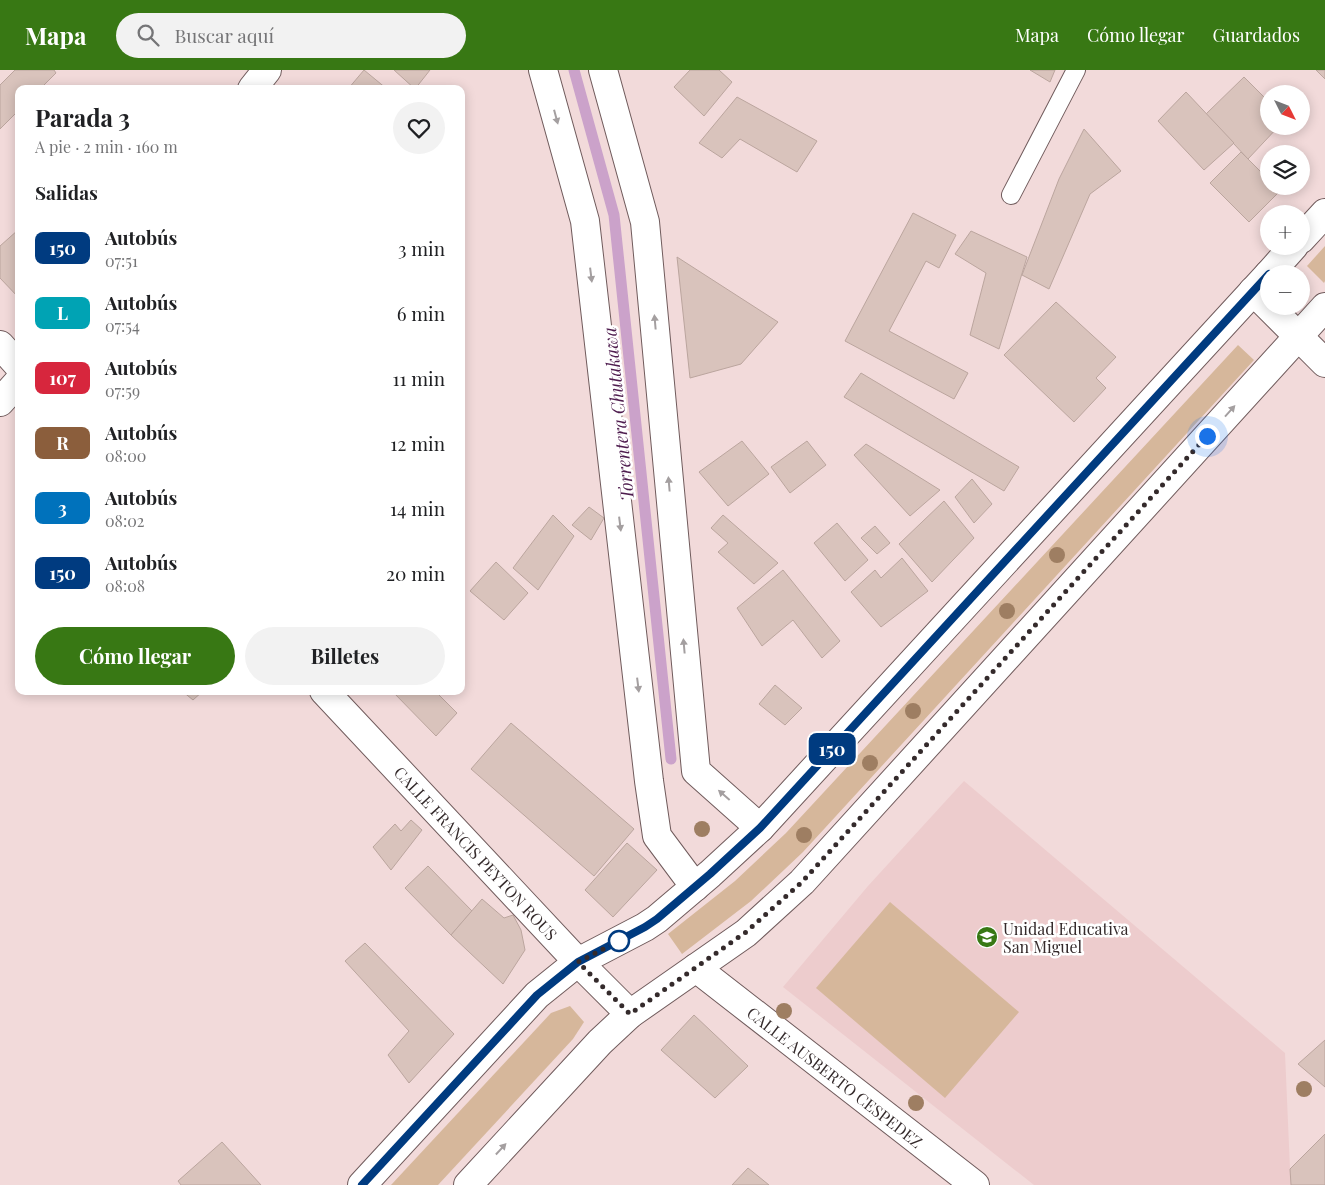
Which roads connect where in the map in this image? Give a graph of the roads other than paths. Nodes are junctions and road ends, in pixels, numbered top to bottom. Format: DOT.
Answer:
graph roads {
  1 [pos="267,70"];
  2 [pos="543,70"];
  3 [pos="603,70"];
  4 [pos="1076,70"];
  5 [pos="255,85"];
  6 [pos="1011,196"];
  7 [pos="1325,213"];
  8 [pos="1310,229"];
  9 [pos="1286,255"];
  10 [pos="1277,265"];
  11 [pos="1260,284"];
  12 [pos="1325,307"];
  13 [pos="1286,315"];
  14 [pos="1298,335"];
  15 [pos="0,344"];
  16 [pos="15,361"];
  17 [pos="1325,363"];
  18 [pos="15,385"];
  19 [pos="0,402"];
  20 [pos="328,695"];
  21 [pos="760,828"];
  22 [pos="695,887"];
  23 [pos="578,962"];
  24 [pos="696,968"];
  25 [pos="630,1014"];
  26 [pos="362,1185"];
  27 [pos="468,1185"];
  28 [pos="975,1185"];
  1 -- 5 [label="street"];
  2 -- 22 [label="street, one-way"];
  21 -- 3 [label="street, one-way"];
  4 -- 6 [label="lane"];
  7 -- 8 [label="street"];
  9 -- 10 [label="street"];
  11 -- 21 [label="street"];
  12 -- 14 [label="street"];
  13 -- 14 [label="street"];
  14 -- 17 [label="street"];
  24 -- 14 [label="street, one-way"];
  15 -- 16 [label="street"];
  18 -- 19 [label="street"];
  20 -- 23 [label="street, CALLE FRANCIS PEYTON ROUS"];
  21 -- 22 [label="street"];
  22 -- 23 [label="street"];
  23 -- 25 [label="street, CALLE FRANCIS PEYTON ROUS"];
  23 -- 26 [label="street"];
  24 -- 25 [label="street"];
  24 -- 28 [label="street, CALLE AUSBERTO CESPEDEZ"];
  27 -- 25 [label="street, one-way"];
}
